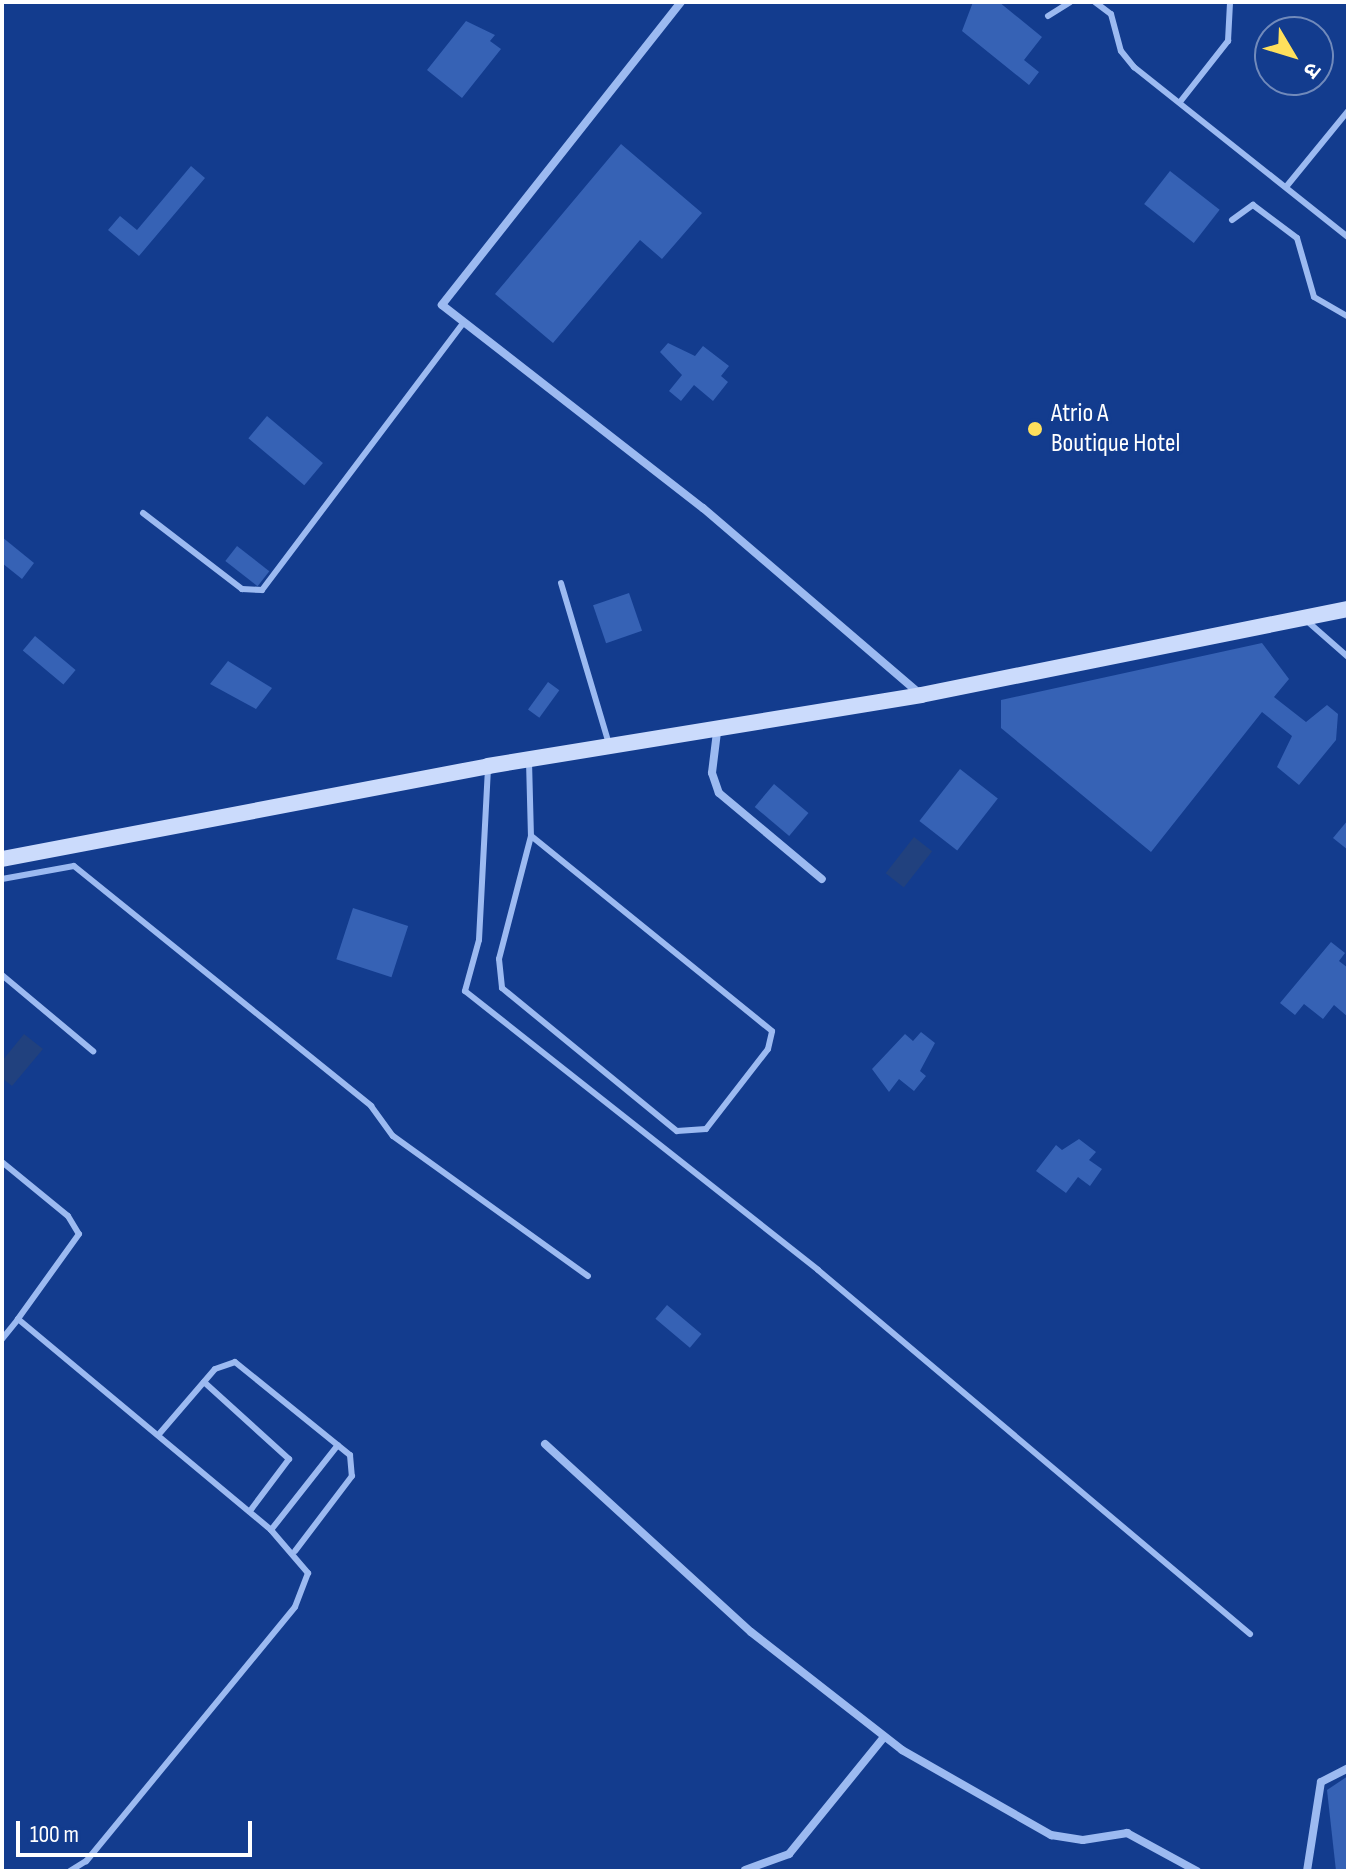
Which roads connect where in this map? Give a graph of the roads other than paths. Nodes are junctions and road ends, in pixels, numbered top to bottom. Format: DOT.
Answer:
graph roads {
  1 [pos="681,2"];
  2 [pos="1070,2"];
  3 [pos="1095,2"];
  4 [pos="1230,2"];
  5 [pos="1048,16"];
  6 [pos="1180,102"];
  7 [pos="1348,111"];
  8 [pos="1286,187"];
  9 [pos="1232,220"];
  10 [pos="1348,237"];
  11 [pos="1348,317"];
  12 [pos="462,325"];
  13 [pos="143,513"];
  14 [pos="561,583"];
  15 [pos="1348,609"];
  16 [pos="1304,619"];
  17 [pos="1348,657"];
  18 [pos="921,695"];
  19 [pos="717,732"];
  20 [pos="610,748"];
  21 [pos="529,761"];
  22 [pos="488,766"];
  23 [pos="531,836"];
  24 [pos="2,859"];
  25 [pos="2,879"];
  26 [pos="822,879"];
  27 [pos="2,975"];
  28 [pos="93,1051"];
  29 [pos="2,1162"];
  30 [pos="588,1276"];
  31 [pos="18,1319"];
  32 [pos="2,1339"];
  33 [pos="204,1382"];
  34 [pos="160,1433"];
  35 [pos="545,1444"];
  36 [pos="338,1445"];
  37 [pos="250,1511"];
  38 [pos="271,1530"];
  39 [pos="295,1551"];
  40 [pos="1250,1634"];
  41 [pos="884,1737"];
  42 [pos="1348,1768"];
  43 [pos="745,1870"];
  44 [pos="70,1871"];
  45 [pos="1197,1871"];
  46 [pos="1307,1871"];
  1 -- 12 [label="street"];
  2 -- 5 [label="lane"];
  3 -- 6 [label="lane"];
  4 -- 6 [label="lane"];
  6 -- 8 [label="lane"];
  7 -- 8 [label="lane"];
  8 -- 10 [label="lane"];
  9 -- 11 [label="lane"];
  12 -- 13 [label="lane"];
  12 -- 18 [label="street"];
  14 -- 20 [label="lane"];
  15 -- 16 [label="main road"];
  16 -- 17 [label="lane"];
  16 -- 18 [label="main road"];
  18 -- 19 [label="main road"];
  19 -- 20 [label="main road"];
  19 -- 26 [label="street"];
  20 -- 21 [label="main road"];
  21 -- 22 [label="main road"];
  21 -- 23 [label="lane"];
  22 -- 24 [label="main road"];
  22 -- 40 [label="lane"];
  23 -- 23 [label="lane"];
  25 -- 30 [label="lane"];
  27 -- 28 [label="lane"];
  29 -- 31 [label="lane"];
  31 -- 32 [label="lane"];
  31 -- 34 [label="lane"];
  33 -- 34 [label="lane"];
  33 -- 36 [label="lane"];
  33 -- 37 [label="lane"];
  34 -- 37 [label="lane"];
  35 -- 41 [label="street"];
  36 -- 38 [label="lane"];
  36 -- 39 [label="lane"];
  37 -- 38 [label="lane"];
  38 -- 39 [label="lane"];
  39 -- 44 [label="lane"];
  41 -- 43 [label="street"];
  41 -- 45 [label="street"];
  42 -- 46 [label="street"];
}
